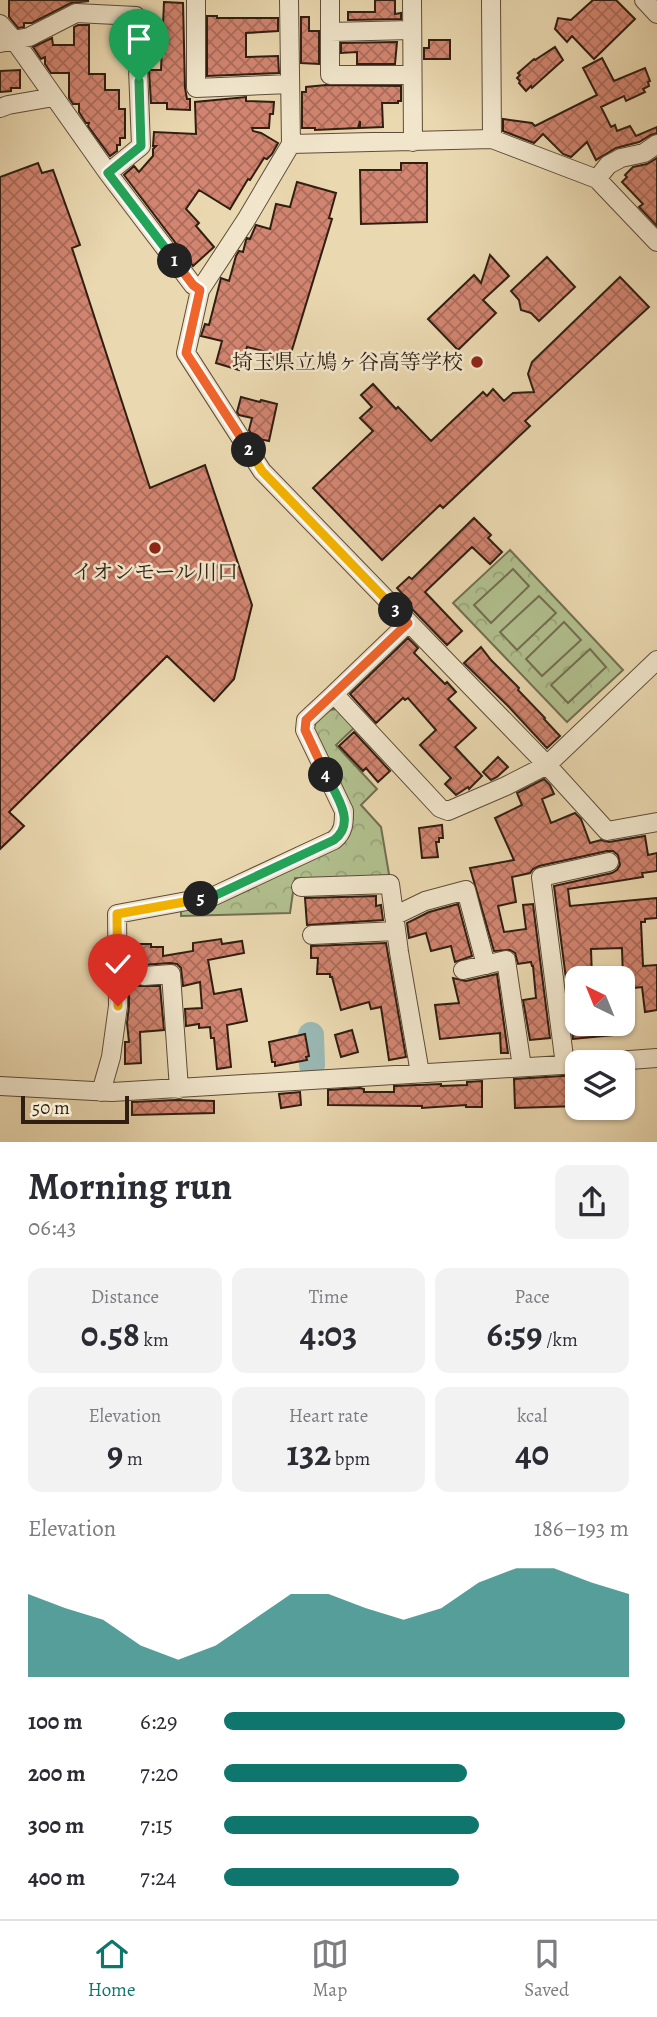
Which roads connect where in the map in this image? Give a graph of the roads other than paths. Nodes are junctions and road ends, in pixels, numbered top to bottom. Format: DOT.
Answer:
graph roads {
  1 [pos="196,0"];
  2 [pos="289,0"];
  3 [pos="330,0"];
  4 [pos="412,0"];
  5 [pos="491,0"];
  6 [pos="643,0"];
  7 [pos="77,6"];
  8 [pos="657,14"];
  9 [pos="0,24"];
  10 [pos="411,30"];
  11 [pos="330,32"];
  12 [pos="7,41"];
  13 [pos="412,75"];
  14 [pos="290,84"];
  15 [pos="54,97"];
  16 [pos="0,108"];
  17 [pos="492,139"];
  18 [pos="414,142"];
  19 [pos="291,144"];
  20 [pos="657,144"];
  21 [pos="108,173"];
  22 [pos="597,179"];
  23 [pos="657,242"];
  24 [pos="200,290"];
  25 [pos="408,623"];
  26 [pos="657,660"];
  27 [pos="334,694"];
  28 [pos="547,765"];
  29 [pos="657,822"];
  30 [pos="609,862"];
  31 [pos="301,887"];
  32 [pos="395,923"];
  33 [pos="312,935"];
  34 [pos="486,965"];
  35 [pos="463,970"];
  36 [pos="144,976"];
  37 [pos="569,1050"];
  38 [pos="657,1058"];
  39 [pos="635,1060"];
  40 [pos="565,1064"];
  41 [pos="522,1067"];
  42 [pos="420,1073"];
  43 [pos="0,1086"];
  44 [pos="179,1089"];
  45 [pos="101,1092"];
  1 -- 14 [label="street"];
  2 -- 14 [label="street"];
  3 -- 11 [label="street"];
  4 -- 10 [label="street"];
  5 -- 17 [label="street"];
  6 -- 8 [label="street"];
  7 -- 12 [label="street"];
  7 -- 21 [label="street"];
  9 -- 12 [label="street"];
  10 -- 11 [label="street"];
  10 -- 13 [label="street"];
  11 -- 13 [label="street"];
  12 -- 15 [label="street"];
  13 -- 18 [label="street"];
  14 -- 19 [label="street"];
  15 -- 16 [label="street"];
  15 -- 21 [label="street"];
  17 -- 18 [label="street"];
  17 -- 22 [label="street"];
  18 -- 19 [label="street"];
  19 -- 24 [label="street"];
  20 -- 22 [label="street"];
  21 -- 24 [label="street"];
  22 -- 23 [label="street"];
  24 -- 25 [label="street"];
  25 -- 27 [label="street"];
  25 -- 28 [label="street"];
  26 -- 28 [label="street"];
  27 -- 28 [label="street"];
  27 -- 45 [label="street"];
  28 -- 29 [label="street"];
  30 -- 37 [label="street"];
  31 -- 32 [label="street"];
  32 -- 33 [label="street"];
  32 -- 34 [label="street"];
  32 -- 42 [label="street"];
  34 -- 35 [label="street"];
  34 -- 41 [label="street"];
  36 -- 44 [label="street"];
  38 -- 39 [label="street"];
  40 -- 41 [label="street"];
  41 -- 42 [label="street"];
  42 -- 44 [label="street"];
  43 -- 45 [label="street"];
  44 -- 45 [label="street"];
}
